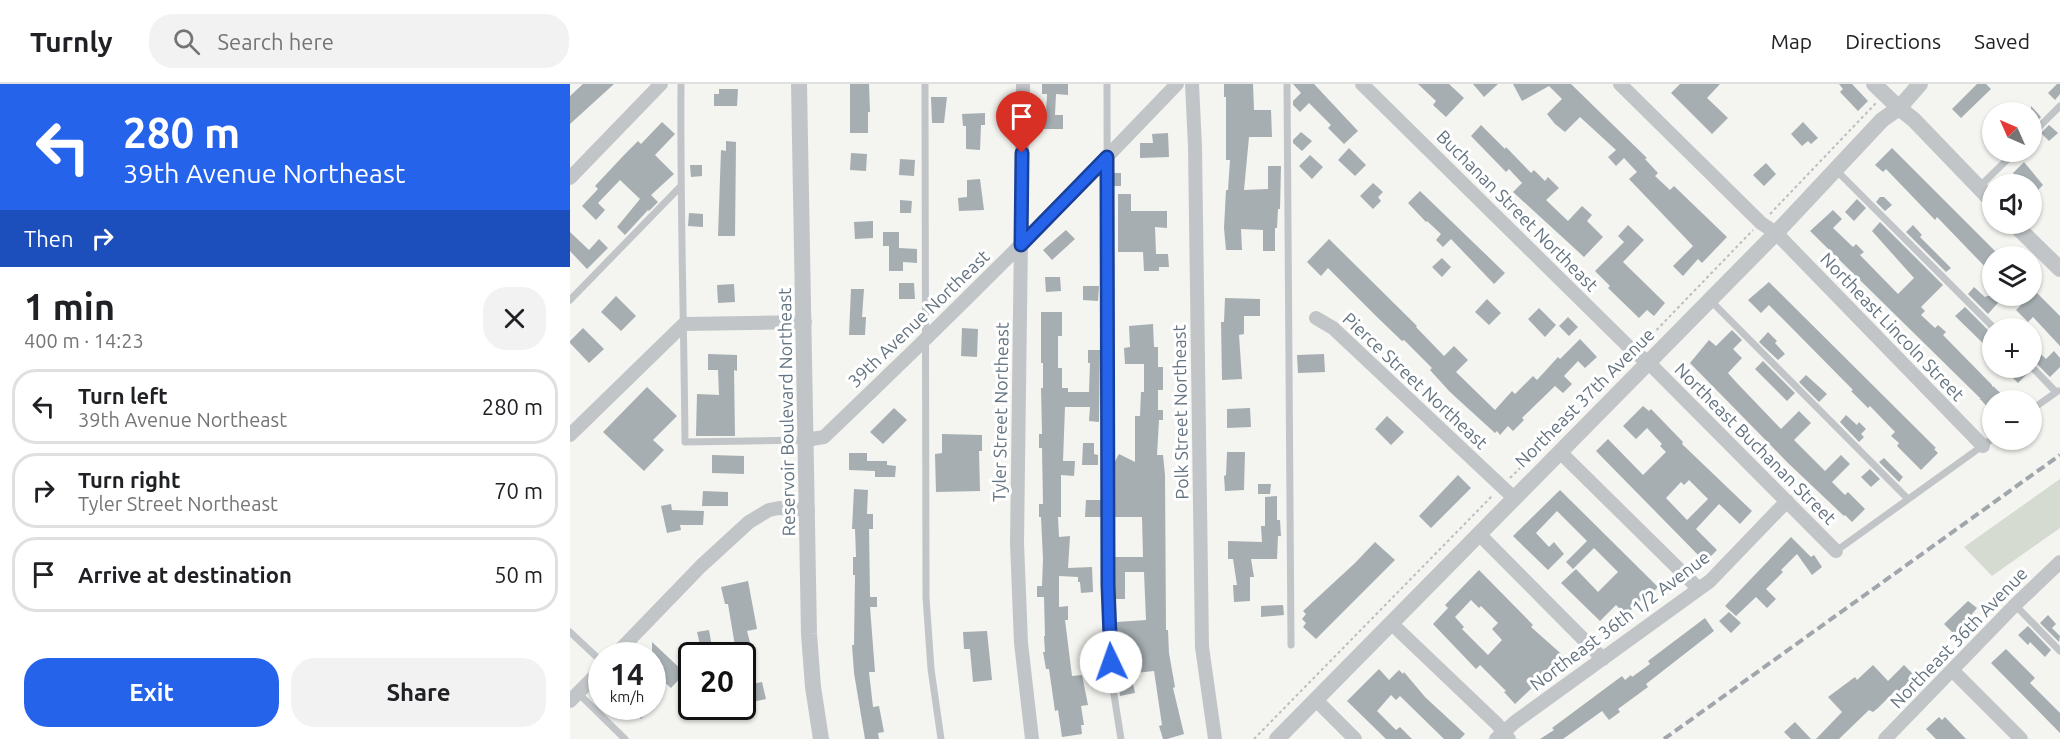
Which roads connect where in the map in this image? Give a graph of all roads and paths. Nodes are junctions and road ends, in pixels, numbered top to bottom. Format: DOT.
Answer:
graph roads {
  1 [pos="661,84"];
  2 [pos="681,84"];
  3 [pos="799,84"];
  4 [pos="925,84"];
  5 [pos="1023,84"];
  6 [pos="1107,84"];
  7 [pos="1177,84"];
  8 [pos="1192,84"];
  9 [pos="1287,84"];
  10 [pos="1362,84"];
  11 [pos="1620,84"];
  12 [pos="1874,84"];
  13 [pos="1920,84"];
  14 [pos="2060,106"];
  15 [pos="1899,108"];
  16 [pos="1870,109"];
  17 [pos="2042,124"];
  18 [pos="1107,157"];
  19 [pos="2005,162"];
  20 [pos="1836,170"];
  21 [pos="570,178"];
  22 [pos="680,187"];
  23 [pos="1978,188"];
  24 [pos="1982,192"];
  25 [pos="1767,217"];
  26 [pos="1776,233"];
  27 [pos="1750,234"];
  28 [pos="2024,234"];
  29 [pos="1021,245"];
  30 [pos="2060,269"];
  31 [pos="570,300"];
  32 [pos="1710,300"];
  33 [pos="1316,318"];
  34 [pos="1984,318"];
  35 [pos="805,322"];
  36 [pos="684,324"];
  37 [pos="925,340"];
  38 [pos="1646,355"];
  39 [pos="2042,376"];
  40 [pos="1613,377"];
  41 [pos="2058,390"];
  42 [pos="2042,402"];
  43 [pos="570,435"];
  44 [pos="1982,437"];
  45 [pos="806,440"];
  46 [pos="1982,446"];
  47 [pos="1560,452"];
  48 [pos="1506,482"];
  49 [pos="1491,498"];
  50 [pos="1514,498"];
  51 [pos="1908,499"];
  52 [pos="1787,501"];
  53 [pos="808,510"];
  54 [pos="1479,534"];
  55 [pos="1836,551"];
  56 [pos="2060,562"];
  57 [pos="1699,589"];
  58 [pos="2015,605"];
  59 [pos="1391,623"];
  60 [pos="570,632"];
  61 [pos="628,642"];
  62 [pos="1290,645"];
  63 [pos="588,649"];
  64 [pos="2060,651"];
  65 [pos="1603,659"];
  66 [pos="1953,671"];
  67 [pos="588,683"];
  68 [pos="574,697"];
  69 [pos="1316,700"];
  70 [pos="1503,737"];
  71 [pos="1887,738"];
  72 [pos="625,739"];
  73 [pos="820,739"];
  74 [pos="941,739"];
  75 [pos="1032,739"];
  76 [pos="1121,739"];
  77 [pos="1215,739"];
  78 [pos="1254,739"];
  79 [pos="1277,739"];
  80 [pos="1355,739"];
  81 [pos="2020,739"];
  1 -- 21 [label="street"];
  2 -- 22 [label="lane"];
  3 -- 35 [label="street, Reservoir Boulevard Northeast"];
  4 -- 37 [label="lane"];
  5 -- 29 [label="street, Tyler Street Northeast"];
  6 -- 18 [label="lane"];
  7 -- 18 [label="street, 39th Avenue Northeast"];
  8 -- 77 [label="street, Polk Street Northeast"];
  9 -- 62 [label="lane"];
  10 -- 38 [label="street, Buchanan Street Northeast"];
  11 -- 26 [label="street, Northeast Lincoln Street"];
  12 -- 15 [label="street"];
  13 -- 15 [label="street, Northeast 37th Avenue"];
  14 -- 17 [label="lane"];
  15 -- 20 [label="street, Northeast 37th Avenue"];
  15 -- 23 [label="street"];
  16 -- 25 [label="path"];
  18 -- 29 [label="street, 39th Avenue Northeast"];
  18 -- 76 [label="lane"];
  19 -- 23 [label="lane"];
  20 -- 26 [label="street, Northeast 37th Avenue"];
  20 -- 34 [label="lane"];
  22 -- 31 [label="lane"];
  22 -- 36 [label="lane"];
  23 -- 24 [label="street"];
  26 -- 32 [label="street, Northeast 37th Avenue"];
  26 -- 44 [label="street, Northeast Lincoln Street"];
  27 -- 38 [label="path"];
  28 -- 30 [label="street"];
  29 -- 37 [label="street, 39th Avenue Northeast"];
  29 -- 75 [label="street, Tyler Street Northeast"];
  32 -- 38 [label="street, Northeast 37th Avenue"];
  32 -- 51 [label="lane"];
  33 -- 50 [label="street, Pierce Street Northeast"];
  35 -- 36 [label="street"];
  35 -- 45 [label="street, Reservoir Boulevard Northeast"];
  36 -- 43 [label="street"];
  36 -- 45 [label="lane"];
  37 -- 45 [label="street, 39th Avenue Northeast"];
  37 -- 74 [label="lane"];
  38 -- 47 [label="street, Northeast 37th Avenue"];
  38 -- 52 [label="street, Northeast Buchanan Street"];
  39 -- 41 [label="lane"];
  40 -- 48 [label="path"];
  41 -- 42 [label="lane"];
  45 -- 53 [label="street, Reservoir Boulevard Northeast"];
  46 -- 51 [label="lane"];
  47 -- 50 [label="street, Northeast 37th Avenue"];
  47 -- 57 [label="street"];
  49 -- 78 [label="path"];
  50 -- 54 [label="street, Northeast 37th Avenue"];
  51 -- 55 [label="lane"];
  52 -- 55 [label="street, Northeast Buchanan Street"];
  52 -- 57 [label="street, Northeast 36th 1/2 Avenue"];
  53 -- 61 [label="street"];
  53 -- 73 [label="street, Reservoir Boulevard Northeast"];
  54 -- 59 [label="street, Northeast 37th Avenue"];
  54 -- 65 [label="street"];
  56 -- 58 [label="street, Northeast 36th Avenue"];
  57 -- 65 [label="street, Northeast 36th 1/2 Avenue"];
  58 -- 64 [label="lane"];
  58 -- 66 [label="street, Northeast 36th Avenue"];
  59 -- 69 [label="street, Northeast 37th Avenue"];
  59 -- 70 [label="street"];
  60 -- 63 [label="lane"];
  65 -- 70 [label="street, Northeast 36th 1/2 Avenue"];
  66 -- 71 [label="street, Northeast 36th Avenue"];
  66 -- 81 [label="street"];
  67 -- 68 [label="street"];
  68 -- 72 [label="lane"];
  69 -- 79 [label="street, Northeast 37th Avenue"];
  69 -- 80 [label="street"];
}
